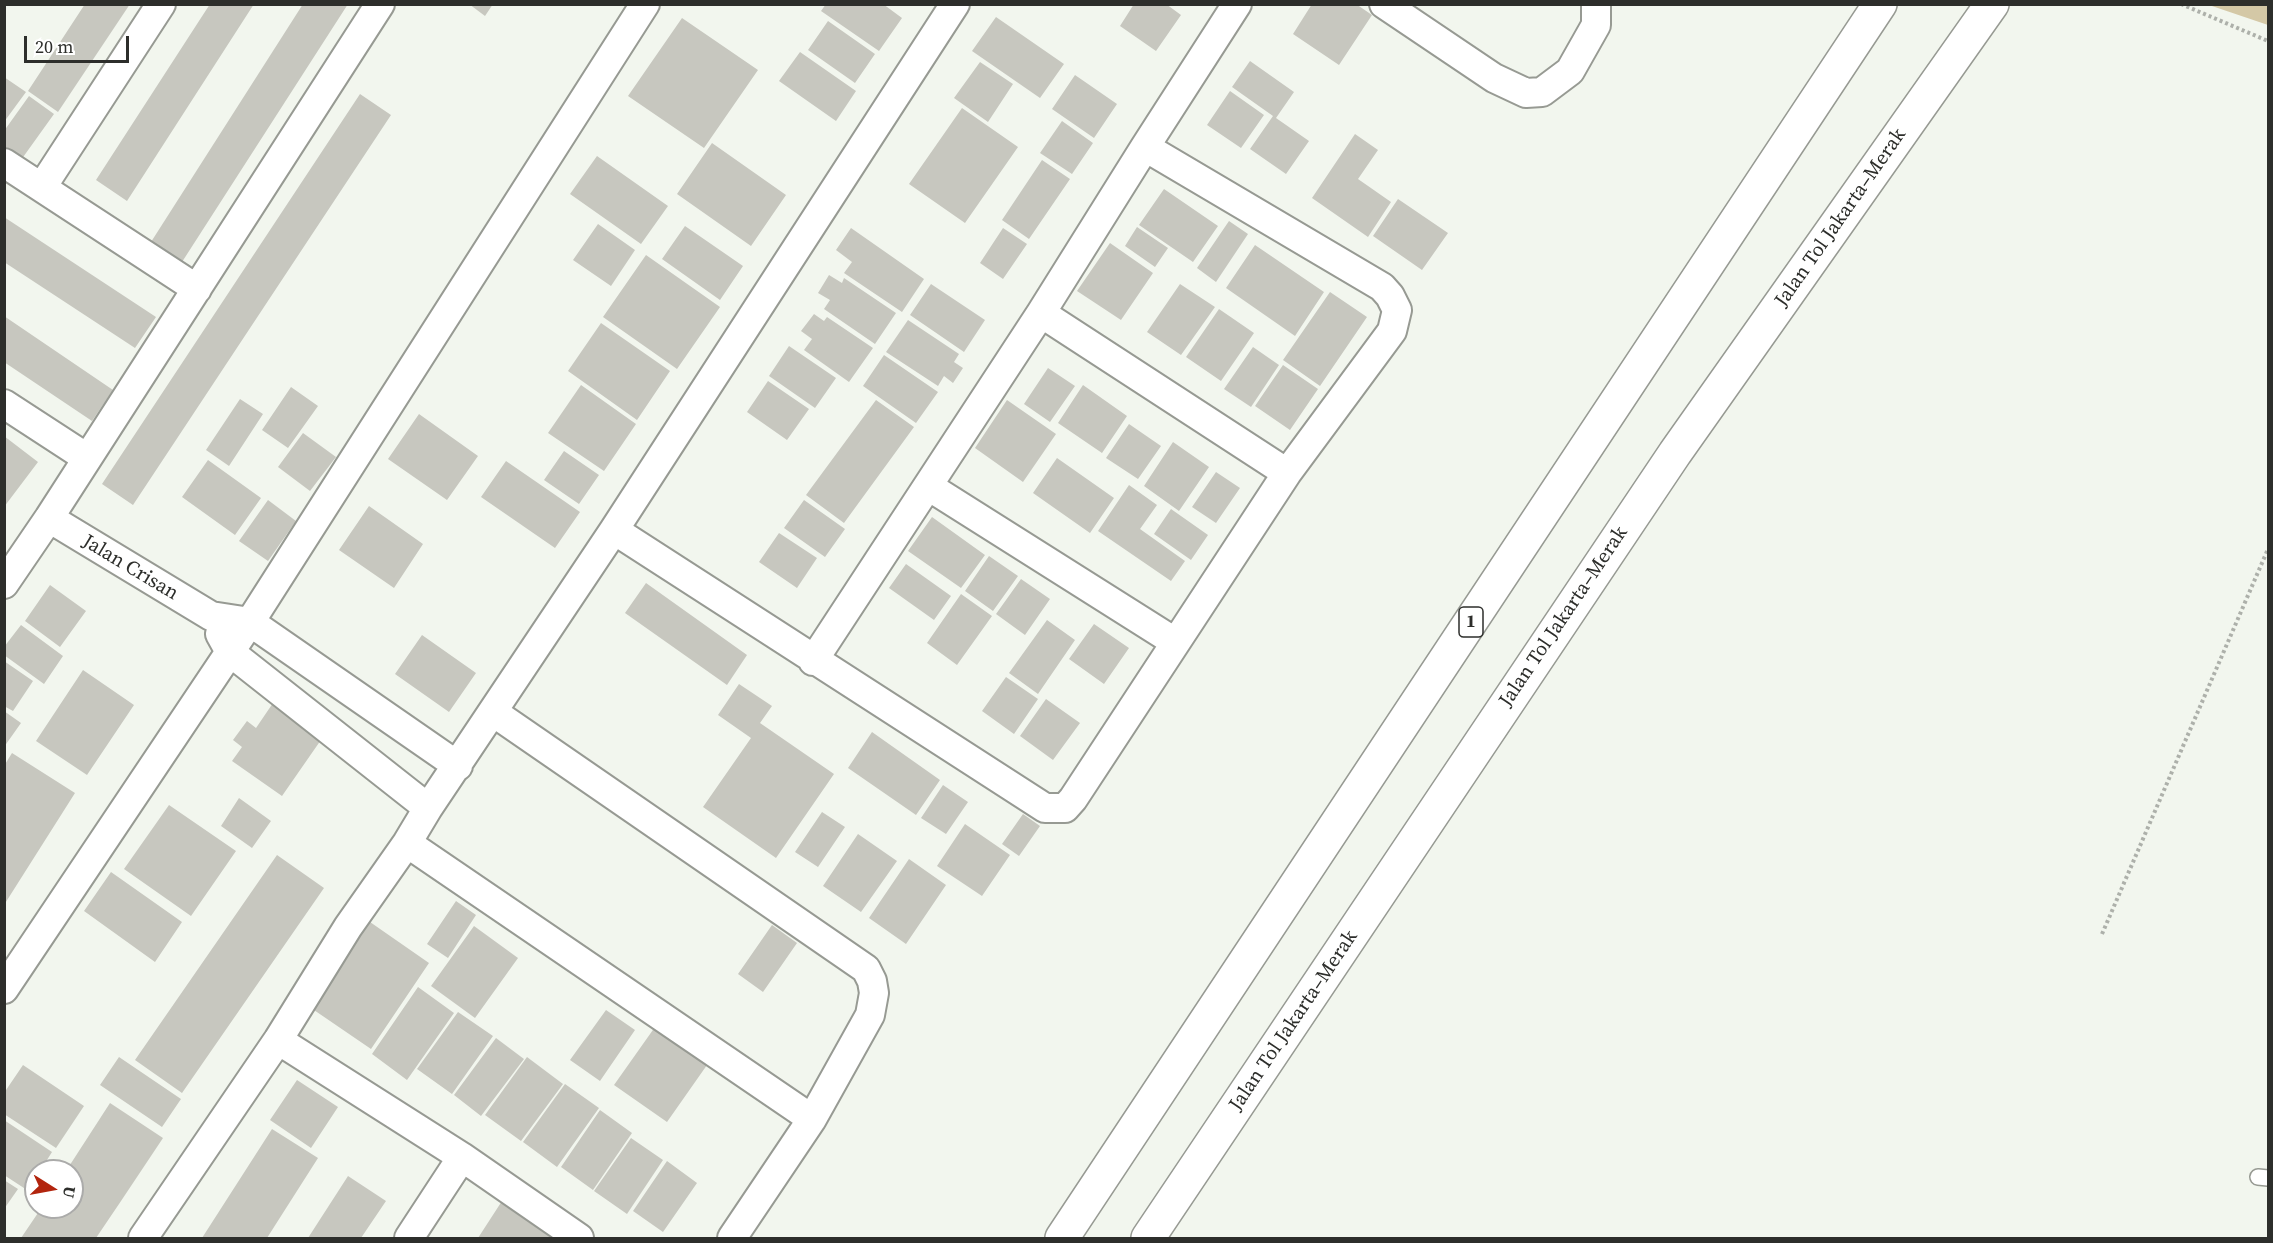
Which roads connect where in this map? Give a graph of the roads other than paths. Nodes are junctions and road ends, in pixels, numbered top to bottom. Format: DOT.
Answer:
graph roads {
  1 [pos="161,4"];
  2 [pos="380,4"];
  3 [pos="645,4"];
  4 [pos="955,4"];
  5 [pos="1237,4"];
  6 [pos="1384,4"];
  7 [pos="1596,4"];
  8 [pos="1880,4"];
  9 [pos="1985,14"];
  10 [pos="1144,147"];
  11 [pos="4,163"];
  12 [pos="42,186"];
  13 [pos="197,289"];
  14 [pos="1041,313"];
  15 [pos="4,404"];
  16 [pos="87,458"];
  17 [pos="1287,473"];
  18 [pos="928,486"];
  19 [pos="49,518"];
  20 [pos="614,530"];
  21 [pos="7,576"];
  22 [pos="211,616"];
  23 [pos="250,622"];
  24 [pos="1175,642"];
  25 [pos="230,652"];
  26 [pos="813,661"];
  27 [pos="493,712"];
  28 [pos="458,766"];
  29 [pos="428,808"];
  30 [pos="407,843"];
  31 [pos="4,989"];
  32 [pos="278,1040"];
  33 [pos="812,1119"];
  34 [pos="462,1156"];
  35 [pos="143,1239"];
  36 [pos="409,1239"];
  37 [pos="579,1239"];
  38 [pos="732,1239"];
  39 [pos="1062,1239"];
  40 [pos="1148,1239"];
  1 -- 12 [label="street"];
  2 -- 13 [label="street"];
  3 -- 23 [label="street"];
  4 -- 20 [label="street"];
  5 -- 10 [label="street"];
  6 -- 7 [label="street"];
  8 -- 39 [label="highway, 1"];
  9 -- 40 [label="highway, Jalan Tol Jakarta–Merak"];
  10 -- 14 [label="street"];
  10 -- 17 [label="street"];
  11 -- 12 [label="street"];
  12 -- 13 [label="street"];
  13 -- 16 [label="street"];
  14 -- 17 [label="street"];
  14 -- 18 [label="street"];
  15 -- 16 [label="street"];
  16 -- 19 [label="street"];
  17 -- 24 [label="street"];
  18 -- 24 [label="street"];
  18 -- 26 [label="street"];
  19 -- 21 [label="street"];
  19 -- 22 [label="street, Jalan Crisan"];
  20 -- 26 [label="street"];
  20 -- 27 [label="street"];
  22 -- 23 [label="street"];
  22 -- 25 [label="street"];
  23 -- 25 [label="street"];
  23 -- 28 [label="street"];
  24 -- 26 [label="street"];
  25 -- 29 [label="street"];
  25 -- 31 [label="street"];
  27 -- 28 [label="street"];
  27 -- 33 [label="street"];
  28 -- 29 [label="street"];
  29 -- 30 [label="street"];
  30 -- 32 [label="street"];
  30 -- 33 [label="street"];
  32 -- 34 [label="street"];
  32 -- 35 [label="street"];
  33 -- 38 [label="street"];
  34 -- 36 [label="street"];
  34 -- 37 [label="street"];
}
